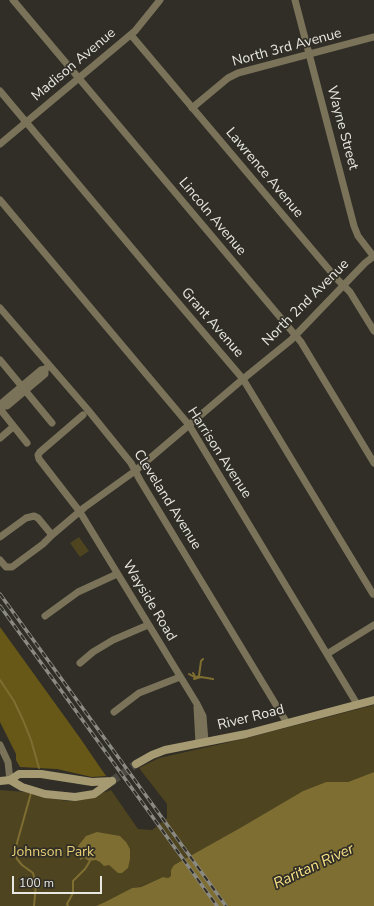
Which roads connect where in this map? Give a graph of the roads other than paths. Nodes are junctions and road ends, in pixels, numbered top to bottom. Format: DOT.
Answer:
graph roads {
  1 [pos="13,0"];
  2 [pos="160,0"];
  3 [pos="294,0"];
  4 [pos="131,35"];
  5 [pos="374,38"];
  6 [pos="309,55"];
  7 [pos="78,79"];
  8 [pos="0,91"];
  9 [pos="192,108"];
  10 [pos="26,122"];
  11 [pos="0,144"];
  12 [pos="0,200"];
  13 [pos="374,257"];
  14 [pos="343,286"];
  15 [pos="0,308"];
  16 [pos="374,331"];
  17 [pos="295,336"];
  18 [pos="0,360"];
  19 [pos="47,368"];
  20 [pos="243,379"];
  21 [pos="24,388"];
  22 [pos="1,408"];
  23 [pos="82,415"];
  24 [pos="52,423"];
  25 [pos="189,425"];
  26 [pos="13,427"];
  27 [pos="0,438"];
  28 [pos="27,443"];
  29 [pos="374,463"];
  30 [pos="135,471"];
  31 [pos="80,512"];
  32 [pos="52,535"];
  33 [pos="0,536"];
  34 [pos="0,560"];
  35 [pos="117,574"];
  36 [pos="374,593"];
  37 [pos="45,616"];
  38 [pos="148,625"];
  39 [pos="374,625"];
  40 [pos="327,654"];
  41 [pos="80,663"];
  42 [pos="180,677"];
  43 [pos="374,700"];
  44 [pos="357,704"];
  45 [pos="114,712"];
  46 [pos="287,724"];
  47 [pos="202,743"];
  48 [pos="0,745"];
  49 [pos="136,764"];
  50 [pos="10,780"];
  51 [pos="0,781"];
  1 -- 7 [label="street, Lincoln Avenue"];
  2 -- 4 [label="street, Madison Avenue"];
  3 -- 6 [label="street, Wayne Street"];
  4 -- 7 [label="street, Madison Avenue"];
  4 -- 9 [label="street, Lawrence Avenue"];
  5 -- 6 [label="street, North 3rd Avenue"];
  6 -- 9 [label="street, North 3rd Avenue"];
  6 -- 13 [label="street, Wayne Street"];
  7 -- 10 [label="street, Madison Avenue"];
  7 -- 17 [label="street, Lincoln Avenue"];
  8 -- 10 [label="street, Grant Avenue"];
  9 -- 14 [label="street, Lawrence Avenue"];
  10 -- 11 [label="street, Madison Avenue"];
  10 -- 20 [label="street, Grant Avenue"];
  12 -- 25 [label="street, Harrison Avenue"];
  13 -- 14 [label="street, North 2nd Avenue"];
  14 -- 16 [label="street, Lawrence Avenue"];
  14 -- 17 [label="street, North 2nd Avenue"];
  15 -- 19 [label="street, Cleveland Avenue"];
  17 -- 20 [label="street, North 2nd Avenue"];
  17 -- 29 [label="street, Lincoln Avenue"];
  18 -- 21 [label="street"];
  19 -- 21 [label="street"];
  19 -- 30 [label="street, Cleveland Avenue"];
  20 -- 25 [label="street, North 2nd Avenue"];
  20 -- 36 [label="street, Grant Avenue"];
  21 -- 22 [label="street"];
  21 -- 24 [label="street"];
  22 -- 26 [label="street"];
  23 -- 31 [label="street, Wayside Road"];
  25 -- 30 [label="street, North 2nd Avenue"];
  25 -- 40 [label="street, Harrison Avenue"];
  26 -- 27 [label="street"];
  26 -- 28 [label="street"];
  30 -- 31 [label="street, North 2nd Avenue"];
  30 -- 46 [label="street, Cleveland Avenue"];
  31 -- 32 [label="street, North 2nd Avenue"];
  31 -- 35 [label="street, Wayside Road"];
  32 -- 33 [label="street"];
  32 -- 34 [label="street, North 2nd Avenue"];
  35 -- 37 [label="street"];
  35 -- 38 [label="street, Wayside Road"];
  38 -- 41 [label="street"];
  38 -- 42 [label="street, Wayside Road"];
  39 -- 40 [label="street"];
  40 -- 44 [label="street, Harrison Avenue"];
  42 -- 45 [label="street"];
  42 -- 47 [label="street, Wayside Road"];
  43 -- 44 [label="street, River Road"];
  44 -- 46 [label="street, River Road"];
  46 -- 47 [label="street, River Road"];
  47 -- 49 [label="street, River Road"];
  48 -- 50 [label="street"];
  50 -- 50 [label="street"];
  50 -- 51 [label="street"];
}
